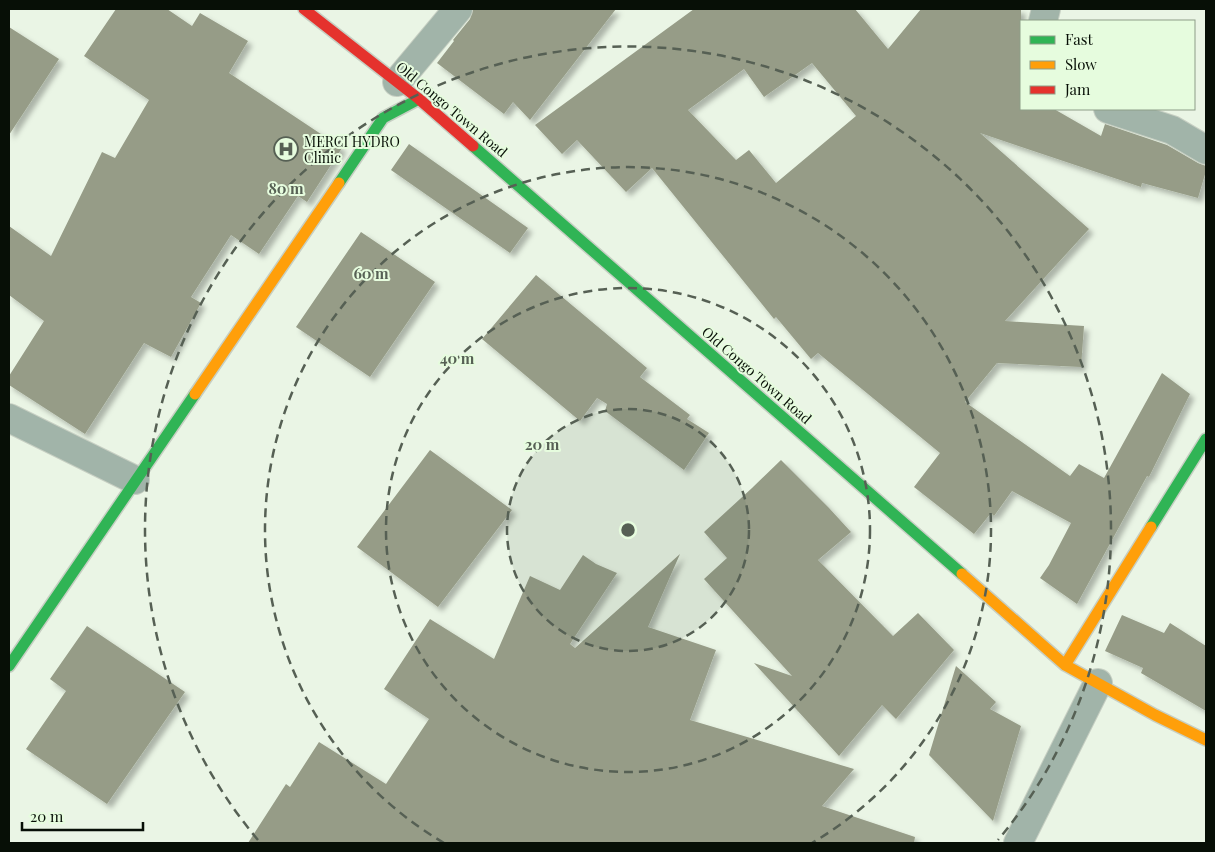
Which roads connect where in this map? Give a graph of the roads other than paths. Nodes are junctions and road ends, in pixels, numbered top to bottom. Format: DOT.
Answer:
graph roads {
  1 [pos="304,9"];
  2 [pos="458,9"];
  3 [pos="397,82"];
  4 [pos="419,100"];
  5 [pos="1111,110"];
  6 [pos="1206,150"];
  7 [pos="9,418"];
  8 [pos="1206,439"];
  9 [pos="135,480"];
  10 [pos="1065,665"];
  11 [pos="9,666"];
  12 [pos="1098,683"];
  13 [pos="1206,740"];
  14 [pos="1018,843"];
  1 -- 3 [label="street, Old Congo Town Road"];
  2 -- 3 [label="street"];
  3 -- 4 [label="street, Old Congo Town Road"];
  4 -- 9 [label="street"];
  4 -- 10 [label="street, Old Congo Town Road"];
  5 -- 6 [label="street"];
  7 -- 9 [label="street"];
  8 -- 10 [label="street"];
  9 -- 11 [label="street"];
  10 -- 12 [label="street, Old Congo Town Road"];
  12 -- 13 [label="street, Old Congo Town Road"];
  12 -- 14 [label="street"];
}
